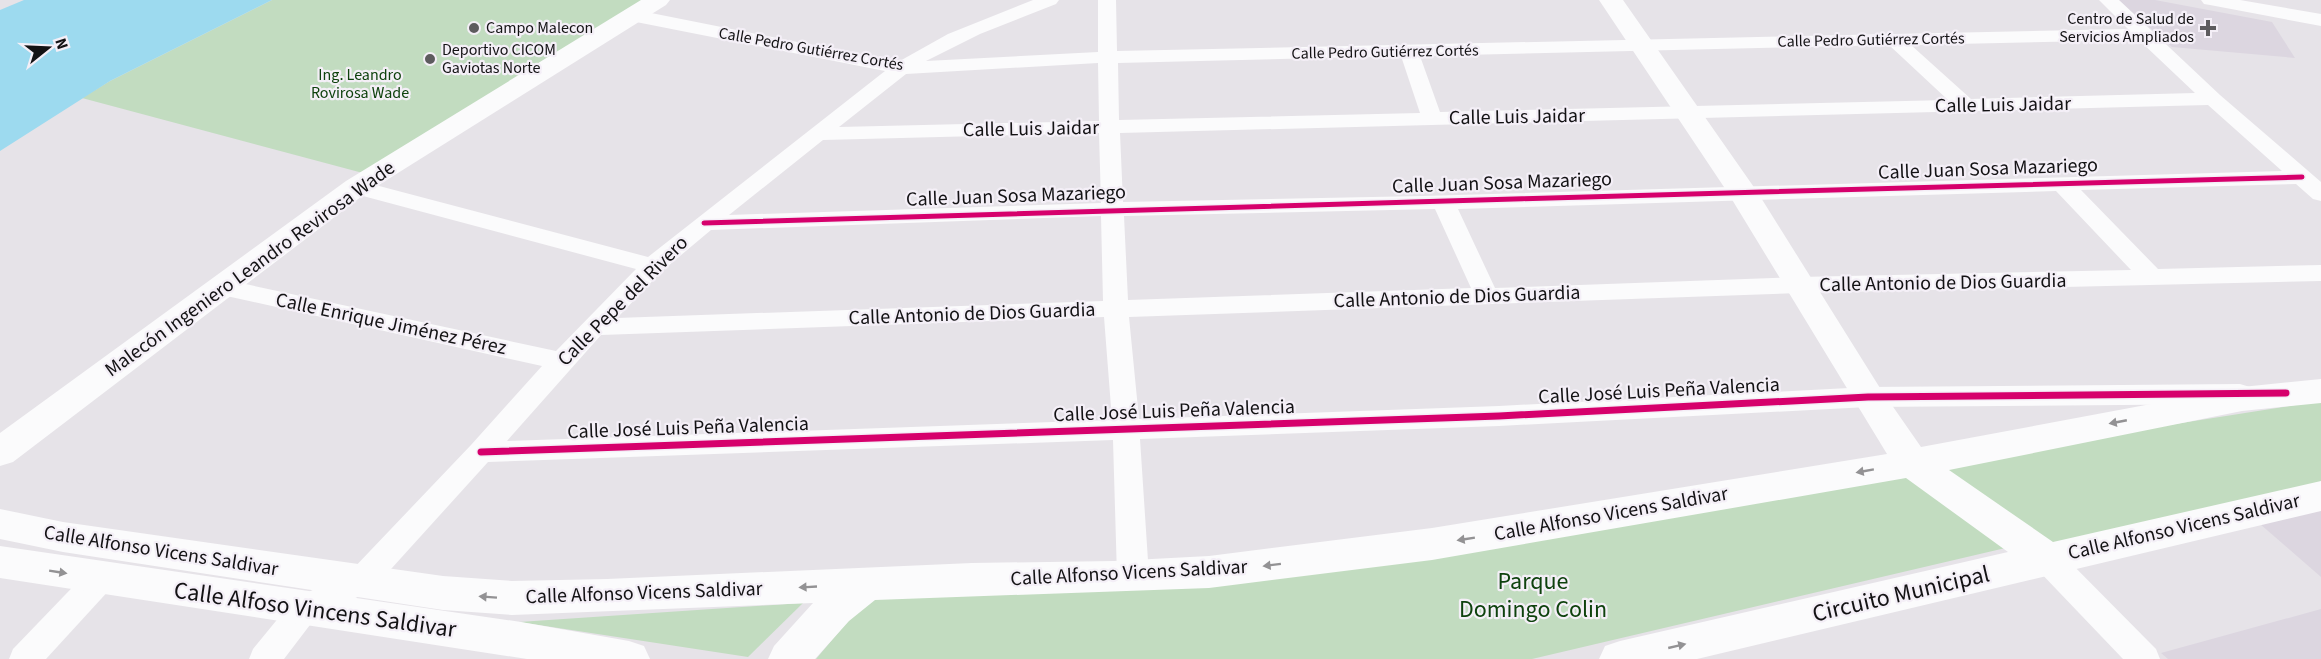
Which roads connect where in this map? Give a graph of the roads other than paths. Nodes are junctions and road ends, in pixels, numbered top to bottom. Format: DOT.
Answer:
graph roads {
  1 [pos="658,0"];
  2 [pos="1050,0"];
  3 [pos="1107,0"];
  4 [pos="1611,0"];
  5 [pos="2108,0"];
  6 [pos="2210,0"];
  7 [pos="631,15"];
  8 [pos="2321,20"];
  9 [pos="2145,34"];
  10 [pos="1894,39"];
  11 [pos="1643,45"];
  12 [pos="1409,52"];
  13 [pos="1108,57"];
  14 [pos="901,68"];
  15 [pos="2214,99"];
  16 [pos="1967,106"];
  17 [pos="1688,113"];
  18 [pos="1432,119"];
  19 [pos="1109,127"];
  20 [pos="820,134"];
  21 [pos="2302,177"];
  22 [pos="2061,183"];
  23 [pos="356,187"];
  24 [pos="1743,192"];
  25 [pos="2321,194"];
  26 [pos="1443,202"];
  27 [pos="1113,209"];
  28 [pos="704,223"];
  29 [pos="653,266"];
  30 [pos="2321,273"];
  31 [pos="2153,278"];
  32 [pos="1799,285"];
  33 [pos="222,287"];
  34 [pos="1487,296"];
  35 [pos="1116,309"];
  36 [pos="594,327"];
  37 [pos="561,360"];
  38 [pos="2303,392"];
  39 [pos="1868,397"];
  40 [pos="1126,428"];
  41 [pos="0,452"];
  42 [pos="480,452"];
  43 [pos="1912,463"];
  44 [pos="2321,496"];
  45 [pos="0,524"];
  46 [pos="2047,559"];
  47 [pos="0,562"];
  48 [pos="1133,576"];
  49 [pos="101,578"];
  50 [pos="362,581"];
  51 [pos="867,584"];
  52 [pos="305,608"];
  53 [pos="515,649"];
  54 [pos="25,659"];
  55 [pos="266,659"];
  56 [pos="629,659"];
  57 [pos="789,659"];
  58 [pos="1620,659"];
  59 [pos="2144,659"];
  1 -- 7 [label="main road, Malecón Ingeniero Leandro Revirosa Wade"];
  2 -- 14 [label="street, Calle Pepe del Rivero"];
  3 -- 13 [label="street"];
  4 -- 11 [label="main road"];
  5 -- 9 [label="street"];
  6 -- 8 [label="street"];
  7 -- 14 [label="street, Calle Pedro Gutiérrez Cortés"];
  7 -- 23 [label="main road, Malecón Ingeniero Leandro Revirosa Wade"];
  9 -- 10 [label="street, Calle Pedro Gutiérrez Cortés"];
  9 -- 15 [label="street"];
  10 -- 11 [label="street, Calle Pedro Gutiérrez Cortés"];
  10 -- 16 [label="street"];
  11 -- 12 [label="street, Calle Pedro Gutiérrez Cortés"];
  11 -- 17 [label="main road"];
  12 -- 13 [label="street, Calle Pedro Gutiérrez Cortés"];
  12 -- 18 [label="street"];
  13 -- 14 [label="street, Calle Pedro Gutiérrez Cortés"];
  13 -- 19 [label="street"];
  14 -- 20 [label="street, Calle Pepe del Rivero"];
  15 -- 16 [label="street, Calle Luis Jaidar"];
  15 -- 21 [label="street"];
  16 -- 17 [label="street, Calle Luis Jaidar"];
  17 -- 18 [label="street, Calle Luis Jaidar"];
  17 -- 24 [label="main road"];
  18 -- 19 [label="street, Calle Luis Jaidar"];
  19 -- 20 [label="street, Calle Luis Jaidar"];
  19 -- 27 [label="street"];
  20 -- 28 [label="street, Calle Pepe del Rivero"];
  21 -- 22 [label="street, Calle Juan Sosa Mazariego"];
  21 -- 25 [label="street"];
  22 -- 24 [label="street, Calle Juan Sosa Mazariego"];
  22 -- 31 [label="street"];
  23 -- 29 [label="street"];
  23 -- 33 [label="main road, Malecón Ingeniero Leandro Revirosa Wade"];
  24 -- 26 [label="street, Calle Juan Sosa Mazariego"];
  24 -- 32 [label="main road"];
  26 -- 27 [label="street, Calle Juan Sosa Mazariego"];
  26 -- 34 [label="street"];
  27 -- 28 [label="street, Calle Juan Sosa Mazariego"];
  27 -- 35 [label="street"];
  28 -- 29 [label="street, Calle Pepe del Rivero"];
  29 -- 36 [label="street, Calle Pepe del Rivero"];
  30 -- 31 [label="street, Calle Antonio de Dios Guardia"];
  31 -- 32 [label="street, Calle Antonio de Dios Guardia"];
  32 -- 34 [label="street, Calle Antonio de Dios Guardia"];
  32 -- 39 [label="main road"];
  33 -- 37 [label="street, Calle Enrique Jiménez Pérez"];
  33 -- 41 [label="main road, Malecón Ingeniero Leandro Revirosa Wade"];
  34 -- 35 [label="street, Calle Antonio de Dios Guardia"];
  35 -- 36 [label="street, Calle Antonio de Dios Guardia"];
  35 -- 40 [label="street"];
  36 -- 37 [label="street, Calle Pepe del Rivero"];
  37 -- 42 [label="street, Calle Pepe del Rivero"];
  38 -- 39 [label="street, Calle José Luis Peña Valencia"];
  38 -- 43 [label="main road, Calle Alfonso Vicens Saldivar, one-way"];
  39 -- 40 [label="street, Calle José Luis Peña Valencia"];
  39 -- 43 [label="main road"];
  40 -- 42 [label="street, Calle José Luis Peña Valencia"];
  40 -- 48 [label="street"];
  42 -- 50 [label="street, Calle Pepe del Rivero"];
  43 -- 46 [label="main road"];
  43 -- 48 [label="main road, Calle Alfonso Vicens Saldivar, one-way"];
  44 -- 46 [label="main road, Calle Alfonso Vicens Saldivar"];
  45 -- 50 [label="main road, Calle Alfonso Vicens Saldivar"];
  58 -- 46 [label="main road, Circuito Municipal, one-way"];
  46 -- 59 [label="street"];
  47 -- 49 [label="main road, Calle Alfoso Vincens Saldivar, one-way"];
  48 -- 51 [label="main road, Calle Alfonso Vicens Saldivar"];
  49 -- 52 [label="main road, Calle Alfoso Vincens Saldivar"];
  49 -- 54 [label="street"];
  51 -- 50 [label="main road, Calle Alfonso Vicens Saldivar, one-way"];
  50 -- 52 [label="street"];
  51 -- 57 [label="main road"];
  52 -- 53 [label="main road, Calle Alfoso Vincens Saldivar"];
  52 -- 55 [label="street"];
  53 -- 56 [label="main road, Calle Alfoso Vincens Saldivar"];
}
